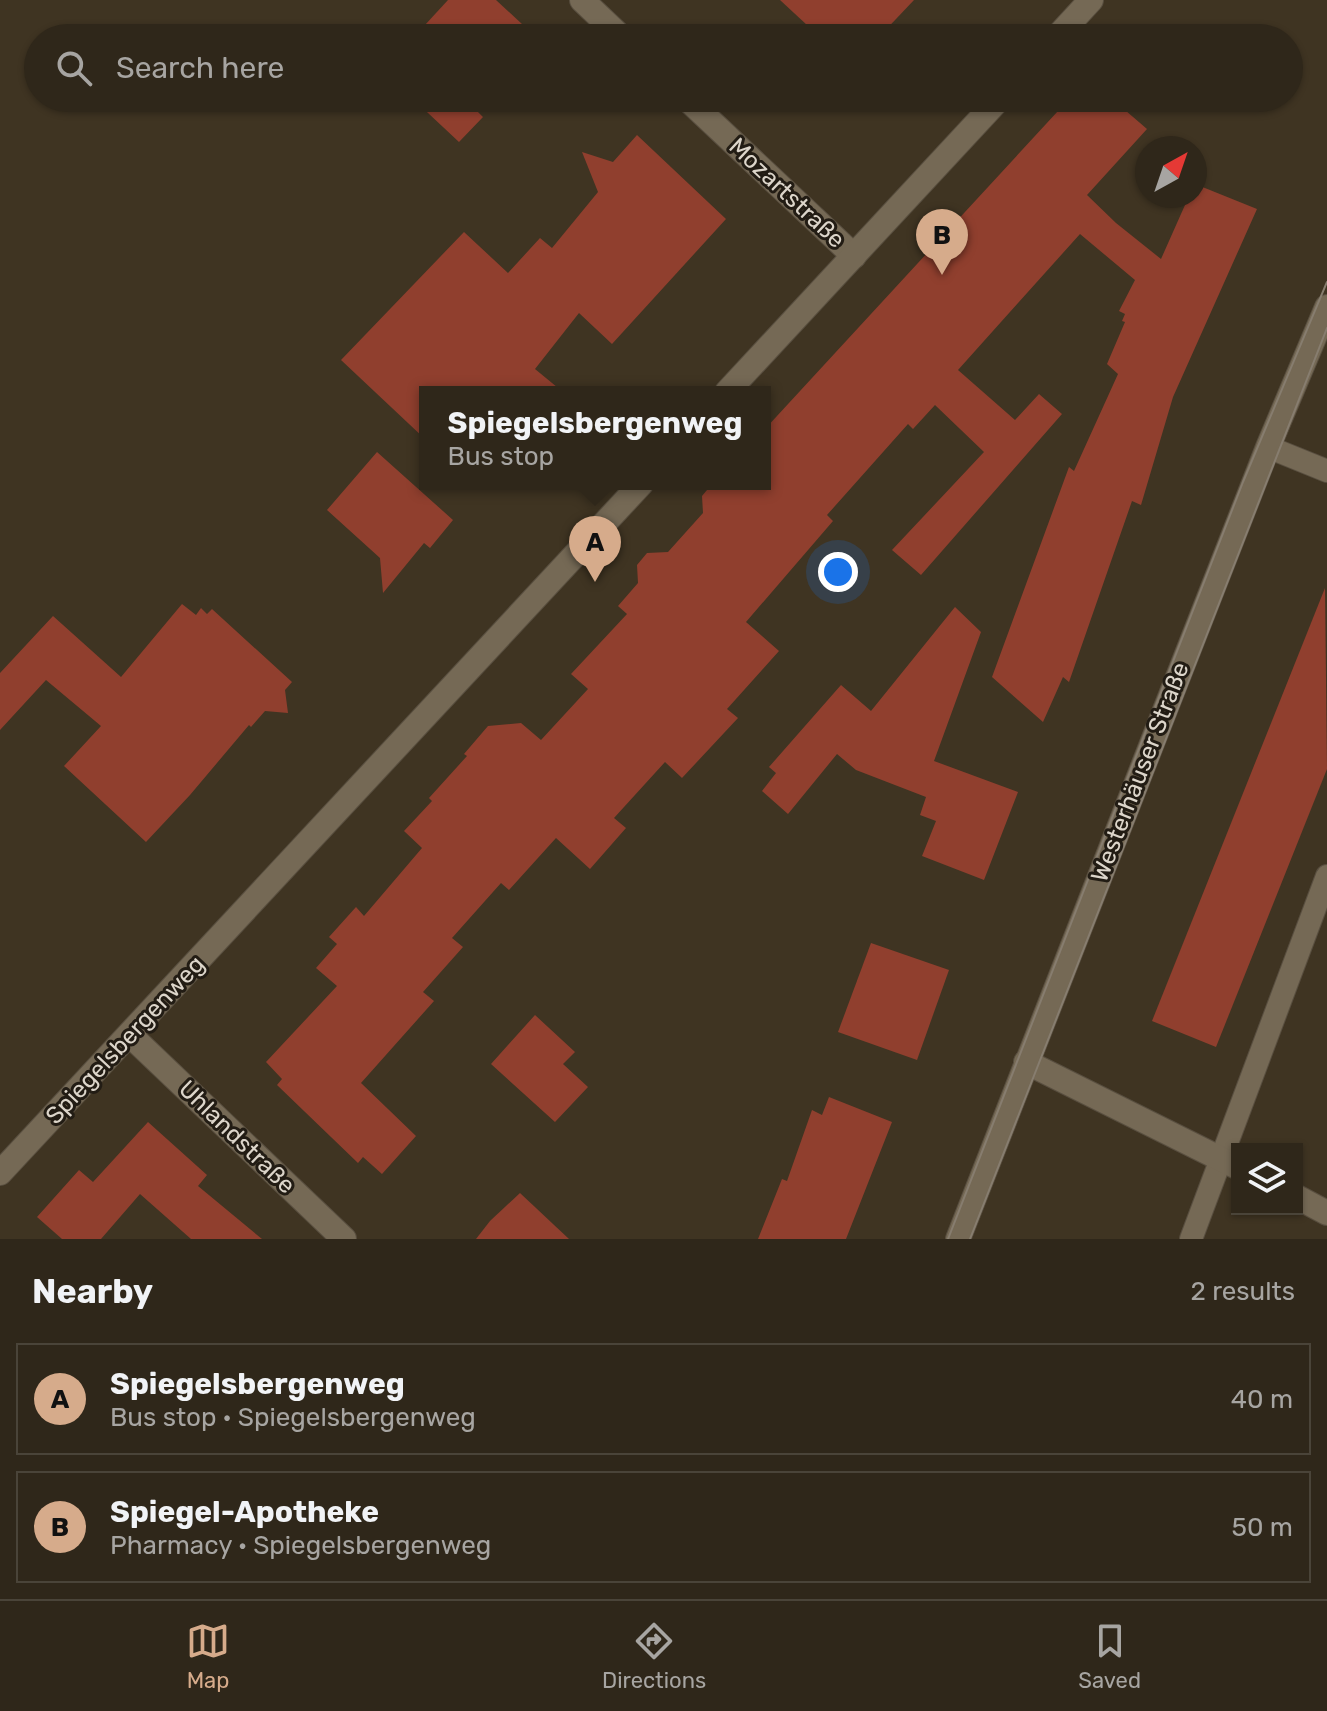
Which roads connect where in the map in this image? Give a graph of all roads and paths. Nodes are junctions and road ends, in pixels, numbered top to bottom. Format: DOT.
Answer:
graph roads {
  1 [pos="582,0"];
  2 [pos="1091,0"];
  3 [pos="607,24"];
  4 [pos="1069,24"];
  5 [pos="701,112"];
  6 [pos="987,112"];
  7 [pos="854,256"];
  8 [pos="1327,307"];
  9 [pos="733,386"];
  10 [pos="1268,447"];
  11 [pos="1327,471"];
  12 [pos="635,490"];
  13 [pos="1327,876"];
  14 [pos="130,1035"];
  15 [pos="1026,1062"];
  16 [pos="1229,1163"];
  17 [pos="0,1173"];
  18 [pos="1303,1200"];
  19 [pos="1327,1213"];
  20 [pos="344,1239"];
  21 [pos="958,1239"];
  22 [pos="1191,1239"];
  1 -- 3 [label="street"];
  2 -- 4 [label="street"];
  5 -- 7 [label="street, Mozartstraße"];
  6 -- 7 [label="street"];
  7 -- 9 [label="street"];
  8 -- 10 [label="street, Westerhäuser Straße"];
  10 -- 11 [label="lane"];
  10 -- 15 [label="street, Westerhäuser Straße"];
  12 -- 14 [label="street, Spiegelsbergenweg"];
  13 -- 16 [label="lane"];
  14 -- 17 [label="street, Spiegelsbergenweg"];
  14 -- 20 [label="street, Uhlandstraße"];
  15 -- 16 [label="street"];
  15 -- 21 [label="street, Westerhäuser Straße"];
  16 -- 22 [label="lane"];
  18 -- 19 [label="street"];
}
